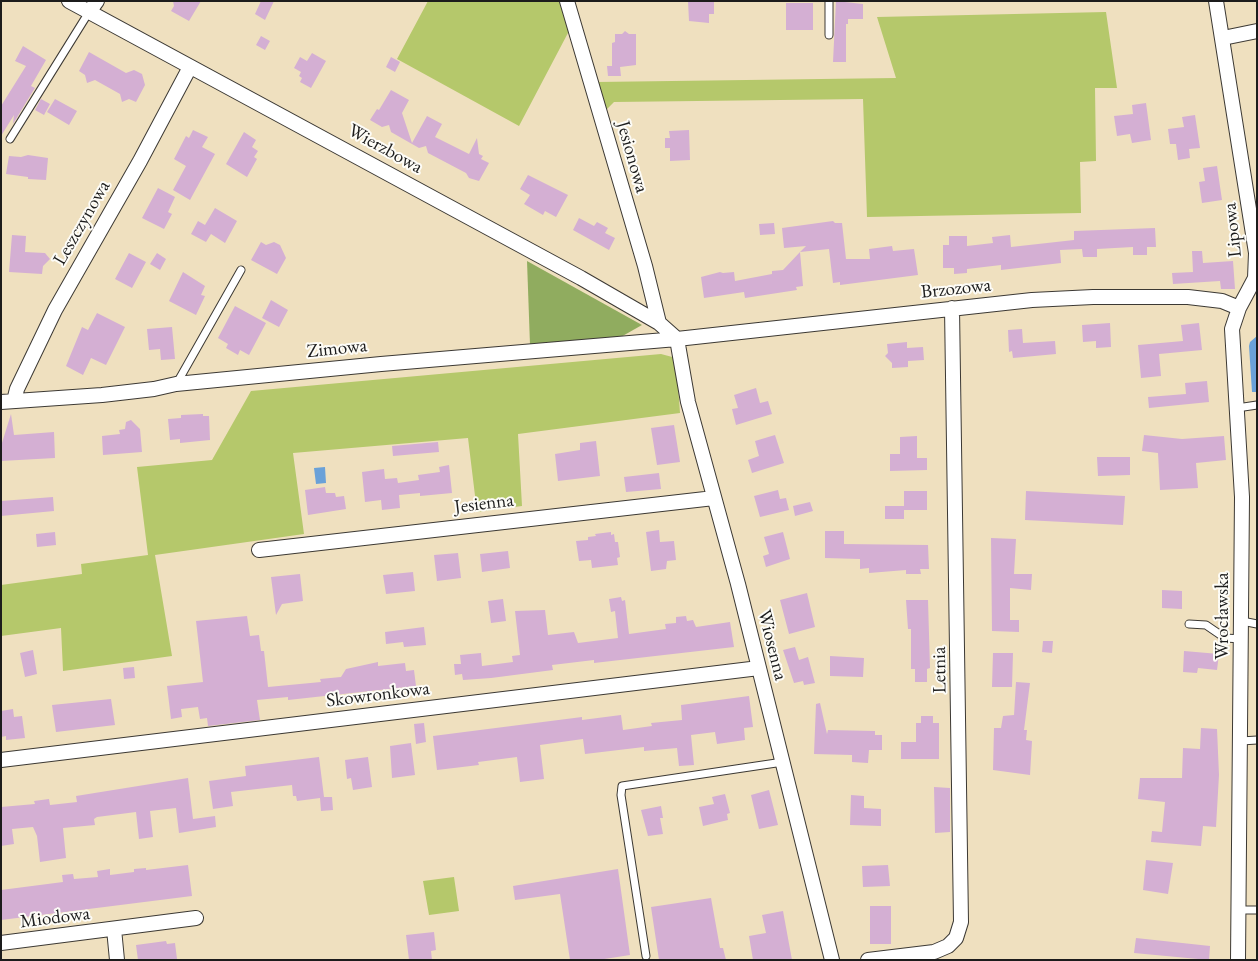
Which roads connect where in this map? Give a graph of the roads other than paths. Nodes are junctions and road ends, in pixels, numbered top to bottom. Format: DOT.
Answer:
graph roads {
  1 [pos="69,1"];
  2 [pos="567,1"];
  3 [pos="830,1"];
  4 [pos="1216,1"];
  5 [pos="93,7"];
  6 [pos="1257,31"];
  7 [pos="830,35"];
  8 [pos="1223,38"];
  9 [pos="190,67"];
  10 [pos="10,139"];
  11 [pos="241,270"];
  12 [pos="1256,278"];
  13 [pos="952,308"];
  14 [pos="1239,308"];
  15 [pos="659,323"];
  16 [pos="677,339"];
  17 [pos="176,384"];
  18 [pos="8,402"];
  19 [pos="1257,405"];
  20 [pos="1237,408"];
  21 [pos="714,498"];
  22 [pos="259,550"];
  23 [pos="1242,621"];
  24 [pos="1189,624"];
  25 [pos="1257,624"];
  26 [pos="1242,639"];
  27 [pos="759,668"];
  28 [pos="1257,740"];
  29 [pos="1241,741"];
  30 [pos="1,760"];
  31 [pos="783,762"];
  32 [pos="1238,910"];
  33 [pos="1257,910"];
  34 [pos="196,918"];
  35 [pos="114,929"];
  36 [pos="1,943"];
  37 [pos="646,956"];
  38 [pos="117,960"];
  39 [pos="832,960"];
  40 [pos="868,960"];
  41 [pos="1238,960"];
  1 -- 5 [label="street, Wierzbowa"];
  2 -- 15 [label="street, Jesionowa"];
  3 -- 7 [label="lane"];
  4 -- 8 [label="street, Lipowa"];
  5 -- 9 [label="street, Wierzbowa"];
  5 -- 10 [label="lane"];
  6 -- 8 [label="street"];
  8 -- 12 [label="street, Lipowa"];
  9 -- 15 [label="street, Wierzbowa"];
  9 -- 18 [label="street, Leszczynowa"];
  11 -- 17 [label="lane"];
  12 -- 14 [label="street, Wrocławska"];
  13 -- 14 [label="street, Brzozowa"];
  13 -- 16 [label="street, Brzozowa"];
  13 -- 40 [label="street, Letnia"];
  14 -- 20 [label="street, Wrocławska"];
  15 -- 16 [label="street, Wierzbowa"];
  16 -- 17 [label="street, Zimowa"];
  16 -- 21 [label="street, Wiosenna"];
  17 -- 18 [label="street, Zimowa"];
  19 -- 20 [label="lane"];
  20 -- 23 [label="street, Wrocławska"];
  21 -- 22 [label="street, Jesienna"];
  21 -- 27 [label="street, Wiosenna"];
  23 -- 25 [label="lane"];
  23 -- 26 [label="street, Wrocławska"];
  24 -- 26 [label="lane"];
  26 -- 29 [label="street, Wrocławska"];
  27 -- 30 [label="street, Skowronkowa"];
  27 -- 31 [label="street, Wiosenna"];
  28 -- 29 [label="lane"];
  29 -- 32 [label="street, Wrocławska"];
  31 -- 37 [label="lane"];
  31 -- 39 [label="street, Wiosenna"];
  32 -- 33 [label="lane"];
  32 -- 41 [label="street, Wrocławska"];
  34 -- 35 [label="street, Miodowa"];
  35 -- 36 [label="street, Miodowa"];
  35 -- 38 [label="street, Miodowa"];
}
